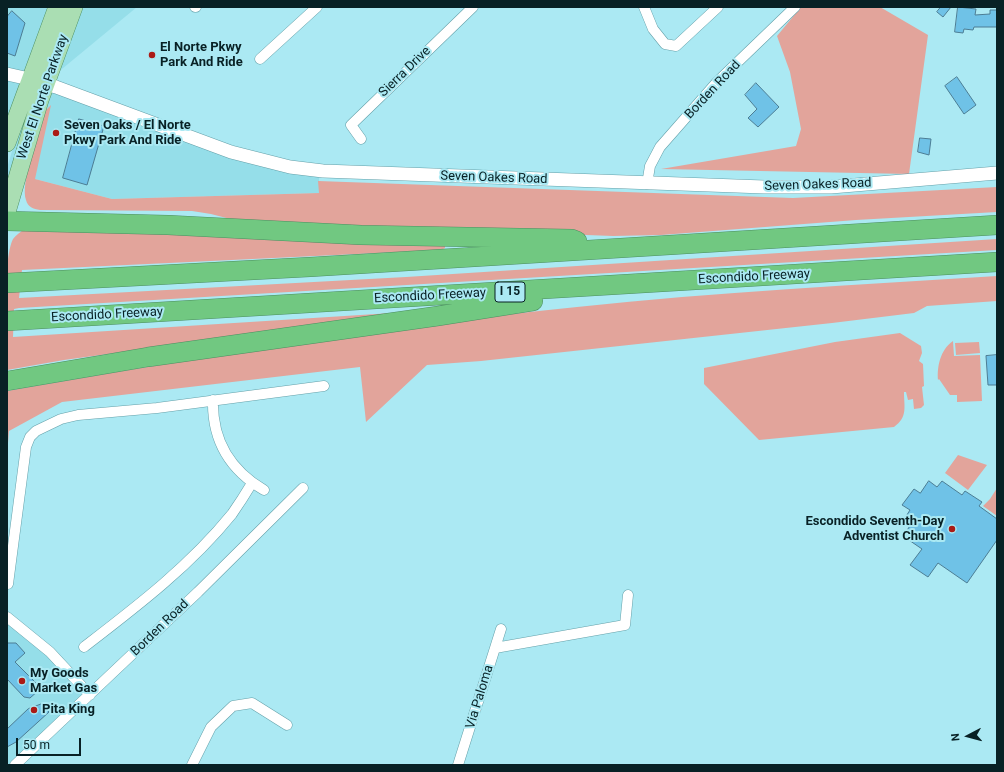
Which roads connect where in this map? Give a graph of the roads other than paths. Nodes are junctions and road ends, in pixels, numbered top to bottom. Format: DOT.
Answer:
graph roads {
  1 [pos="56,7"];
  2 [pos="74,7"];
  3 [pos="317,7"];
  4 [pos="473,7"];
  5 [pos="644,7"];
  6 [pos="718,7"];
  7 [pos="795,7"];
  8 [pos="260,59"];
  9 [pos="7,74"];
  10 [pos="38,81"];
  11 [pos="361,139"];
  12 [pos="7,143"];
  13 [pos="997,173"];
  14 [pos="647,184"];
  15 [pos="7,212"];
  16 [pos="7,221"];
  17 [pos="997,225"];
  18 [pos="599,249"];
  19 [pos="997,262"];
  20 [pos="7,283"];
  21 [pos="617,285"];
  22 [pos="15,321"];
  23 [pos="7,381"];
  24 [pos="324,386"];
  25 [pos="213,400"];
  26 [pos="252,483"];
  27 [pos="303,488"];
  28 [pos="264,490"];
  29 [pos="8,584"];
  30 [pos="628,594"];
  31 [pos="7,617"];
  32 [pos="501,628"];
  33 [pos="84,647"];
  34 [pos="495,648"];
  35 [pos="90,695"];
  36 [pos="287,725"];
  37 [pos="16,765"];
  38 [pos="192,765"];
  39 [pos="458,765"];
  1 -- 10 [label="main road, West El Norte Parkway"];
  2 -- 10 [label="main road, West El Norte Parkway"];
  3 -- 8 [label="street"];
  4 -- 11 [label="street, Sierra Drive"];
  5 -- 6 [label="street"];
  7 -- 14 [label="street, Borden Road"];
  9 -- 10 [label="street, Seven Oakes Road"];
  10 -- 12 [label="main road, West El Norte Parkway"];
  10 -- 14 [label="street, Seven Oakes Road"];
  10 -- 15 [label="main road, West El Norte Parkway"];
  13 -- 14 [label="street, Seven Oakes Road"];
  16 -- 18 [label="highway"];
  17 -- 18 [label="highway"];
  18 -- 20 [label="highway"];
  19 -- 21 [label="highway, Escondido Freeway / I 15"];
  21 -- 22 [label="highway, Escondido Freeway / I 15"];
  21 -- 23 [label="highway"];
  24 -- 25 [label="street"];
  25 -- 26 [label="street"];
  25 -- 29 [label="street"];
  26 -- 28 [label="street"];
  26 -- 33 [label="street"];
  27 -- 35 [label="street, Borden Road"];
  30 -- 34 [label="street"];
  31 -- 35 [label="street"];
  32 -- 34 [label="street, Via Paloma"];
  34 -- 39 [label="street, Via Paloma"];
  35 -- 37 [label="street, Borden Road"];
  36 -- 38 [label="street"];
}
